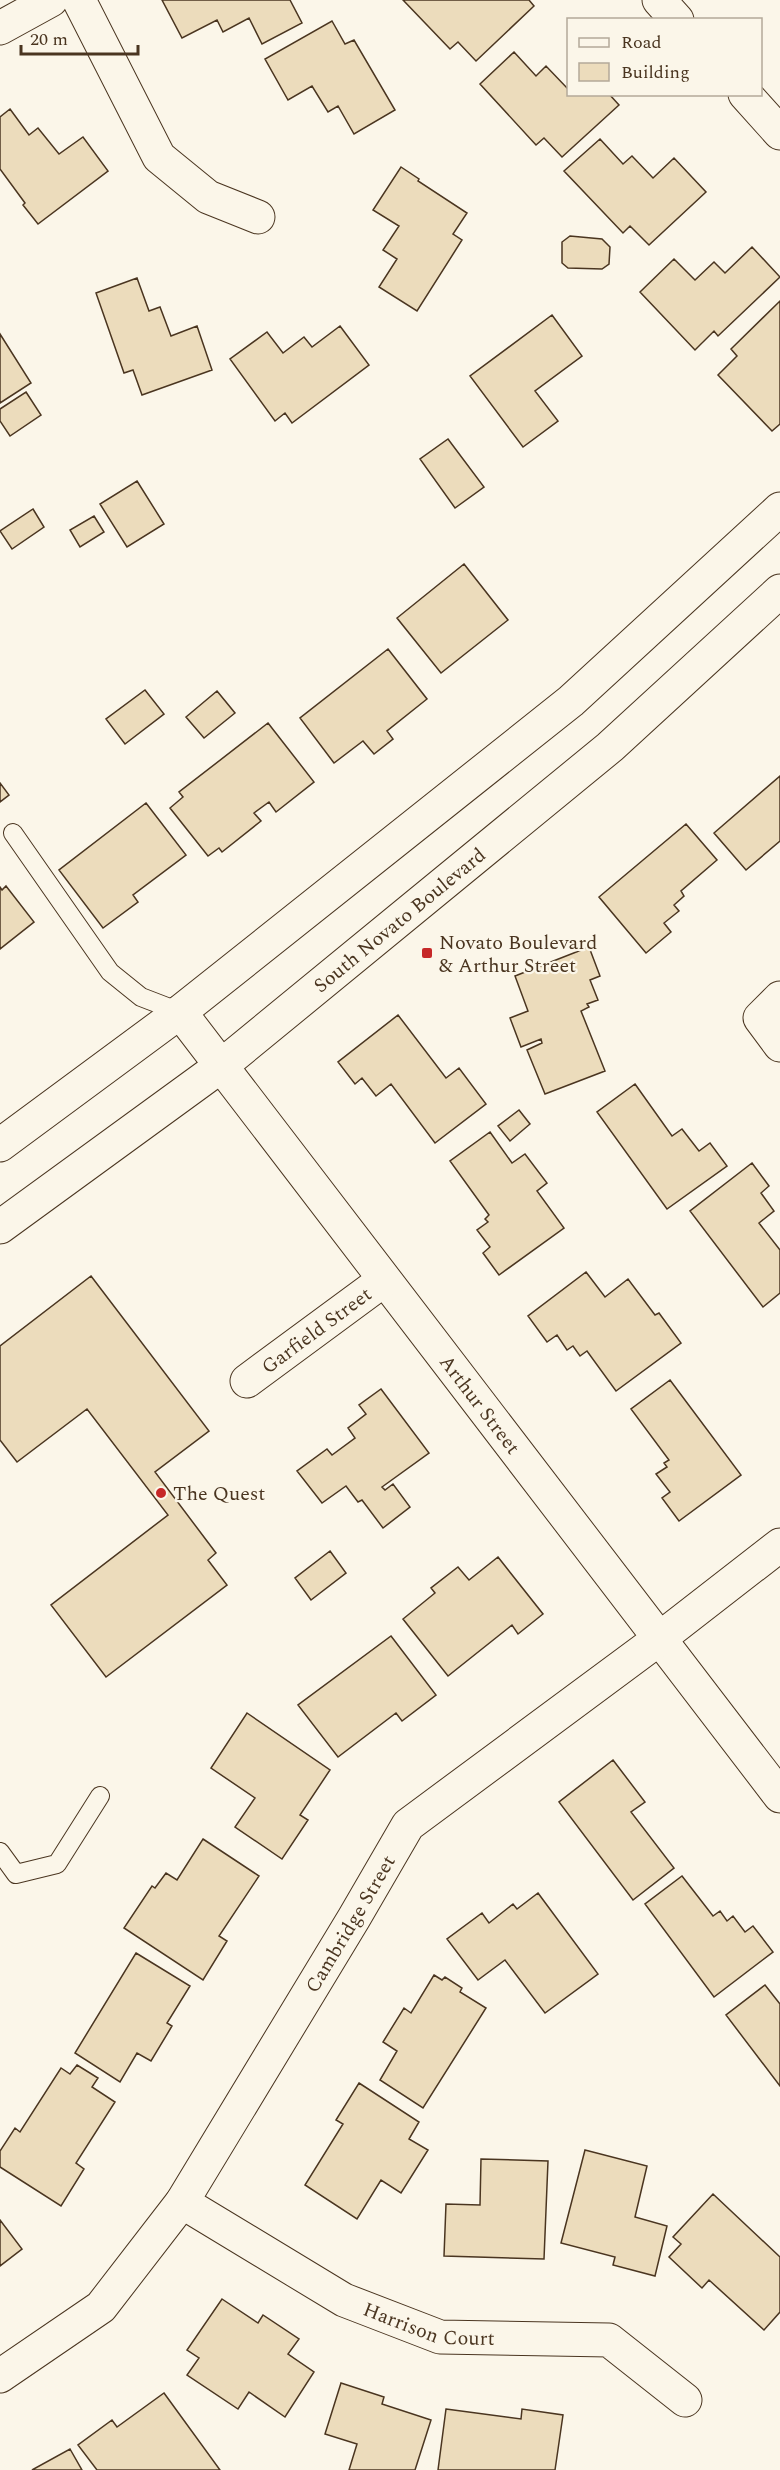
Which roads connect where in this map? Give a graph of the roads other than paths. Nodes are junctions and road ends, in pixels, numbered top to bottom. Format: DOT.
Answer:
graph roads {
  1 [pos="51,0"];
  2 [pos="79,0"];
  3 [pos="659,0"];
  4 [pos="675,18"];
  5 [pos="0,28"];
  6 [pos="747,96"];
  7 [pos="780,133"];
  8 [pos="258,217"];
  9 [pos="780,509"];
  10 [pos="780,591"];
  11 [pos="13,833"];
  12 [pos="780,998"];
  13 [pos="180,1012"];
  14 [pos="780,1045"];
  15 [pos="221,1066"];
  16 [pos="0,1145"];
  17 [pos="0,1227"];
  18 [pos="384,1280"];
  19 [pos="247,1381"];
  20 [pos="780,1545"];
  21 [pos="659,1639"];
  22 [pos="100,1796"];
  23 [pos="780,1796"];
  24 [pos="0,1852"];
  25 [pos="182,2202"];
  26 [pos="0,2376"];
  27 [pos="685,2400"];
  1 -- 5 [label="street"];
  2 -- 8 [label="street"];
  3 -- 4 [label="street"];
  6 -- 7 [label="street"];
  9 -- 13 [label="street"];
  10 -- 15 [label="street, South Novato Boulevard"];
  11 -- 13 [label="lane"];
  12 -- 14 [label="street"];
  13 -- 15 [label="street, Arthur Street"];
  13 -- 16 [label="street"];
  15 -- 17 [label="street, South Novato Boulevard"];
  15 -- 18 [label="street, Arthur Street"];
  18 -- 19 [label="street, Garfield Street"];
  18 -- 21 [label="street, Arthur Street"];
  20 -- 21 [label="street, Cambridge Street"];
  21 -- 23 [label="street, Arthur Street"];
  21 -- 25 [label="street, Cambridge Street"];
  22 -- 24 [label="lane"];
  25 -- 26 [label="street, Cambridge Street"];
  25 -- 27 [label="street, Harrison Court"];
}
